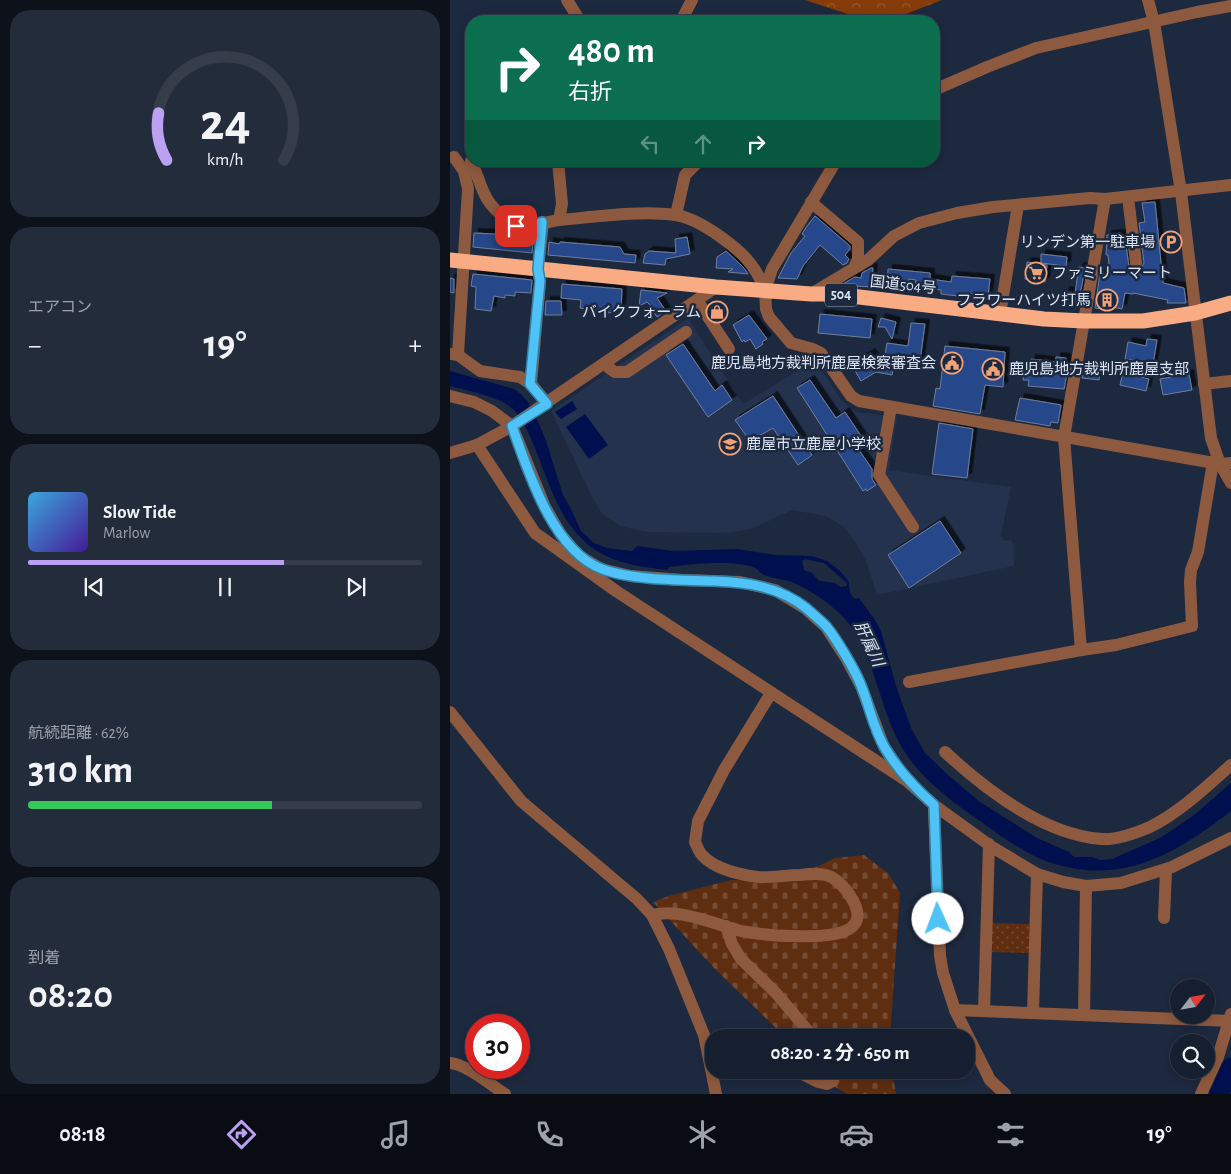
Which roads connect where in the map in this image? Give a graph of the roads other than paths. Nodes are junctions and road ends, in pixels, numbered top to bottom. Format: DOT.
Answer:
graph roads {
  1 [pos="567,0"];
  2 [pos="692,0"];
  3 [pos="1148,0"];
  4 [pos="1231,6"];
  5 [pos="576,15"];
  6 [pos="684,15"];
  7 [pos="1154,22"];
  8 [pos="940,87"];
  9 [pos="452,156"];
  10 [pos="465,159"];
  11 [pos="473,167"];
  12 [pos="559,167"];
  13 [pos="693,167"];
  14 [pos="832,167"];
  15 [pos="1231,185"];
  16 [pos="1181,192"];
  17 [pos="1128,197"];
  18 [pos="1105,199"];
  19 [pos="811,202"];
  20 [pos="1018,205"];
  21 [pos="676,215"];
  22 [pos="559,220"];
  23 [pos="542,222"];
  24 [pos="457,260"];
  25 [pos="1136,263"];
  26 [pos="854,268"];
  27 [pos="538,269"];
  28 [pos="716,287"];
  29 [pos="765,290"];
  30 [pos="811,294"];
  31 [pos="697,300"];
  32 [pos="1231,303"];
  33 [pos="1195,313"];
  34 [pos="1000,314"];
  35 [pos="1084,321"];
  36 [pos="686,332"];
  37 [pos="729,349"];
  38 [pos="454,355"];
  39 [pos="605,363"];
  40 [pos="1231,381"];
  41 [pos="530,384"];
  42 [pos="1204,384"];
  43 [pos="450,396"];
  44 [pos="547,404"];
  45 [pos="891,407"];
  46 [pos="512,426"];
  47 [pos="1064,437"];
  48 [pos="477,445"];
  49 [pos="450,453"];
  50 [pos="1222,463"];
  51 [pos="1231,483"];
  52 [pos="912,527"];
  53 [pos="1081,650"];
  54 [pos="909,682"];
  55 [pos="771,693"];
  56 [pos="450,712"];
  57 [pos="945,752"];
  58 [pos="1231,765"];
  59 [pos="907,781"];
  60 [pos="934,805"];
  61 [pos="1231,838"];
  62 [pos="989,844"];
  63 [pos="1166,870"];
  64 [pos="1037,874"];
  65 [pos="1086,886"];
  66 [pos="652,916"];
  67 [pos="1164,918"];
  68 [pos="726,926"];
  69 [pos="955,1010"];
  70 [pos="984,1011"];
  71 [pos="1033,1013"];
  72 [pos="1084,1015"];
  73 [pos="1230,1019"];
  74 [pos="707,1029"];
  75 [pos="806,1029"];
  76 [pos="450,1062"];
  77 [pos="714,1079"];
  78 [pos="812,1079"];
  79 [pos="834,1079"];
  80 [pos="506,1094"];
  81 [pos="716,1094"];
  82 [pos="1005,1094"];
  83 [pos="1201,1094"];
  1 -- 5 [label="street"];
  2 -- 6 [label="street"];
  3 -- 7 [label="street"];
  4 -- 7 [label="street"];
  7 -- 8 [label="street"];
  7 -- 16 [label="street"];
  9 -- 10 [label="street"];
  9 -- 24 [label="street"];
  11 -- 23 [label="street"];
  12 -- 22 [label="street"];
  13 -- 21 [label="street"];
  14 -- 19 [label="street"];
  15 -- 16 [label="street"];
  16 -- 17 [label="street"];
  16 -- 33 [label="street"];
  17 -- 18 [label="street"];
  17 -- 25 [label="street"];
  18 -- 20 [label="street"];
  18 -- 35 [label="street"];
  19 -- 26 [label="street"];
  19 -- 29 [label="street"];
  20 -- 26 [label="street"];
  20 -- 34 [label="street"];
  21 -- 22 [label="street"];
  21 -- 29 [label="street"];
  22 -- 23 [label="street"];
  23 -- 27 [label="street"];
  24 -- 27 [label="highway, 国道504号 / 504"];
  24 -- 38 [label="street"];
  26 -- 30 [label="street"];
  27 -- 28 [label="highway, 国道504号 / 504"];
  27 -- 41 [label="street"];
  28 -- 29 [label="highway, 国道504号 / 504"];
  28 -- 31 [label="street"];
  29 -- 30 [label="highway, 国道504号 / 504"];
  29 -- 45 [label="street"];
  30 -- 34 [label="highway, 国道504号 / 504"];
  31 -- 37 [label="street"];
  31 -- 39 [label="street"];
  32 -- 33 [label="highway, 国道504号 / 504"];
  33 -- 35 [label="highway, 国道504号 / 504"];
  33 -- 42 [label="street"];
  34 -- 35 [label="highway, 国道504号 / 504"];
  35 -- 47 [label="street"];
  36 -- 39 [label="street"];
  38 -- 41 [label="street"];
  39 -- 44 [label="street"];
  40 -- 42 [label="street"];
  41 -- 44 [label="street"];
  42 -- 50 [label="street"];
  43 -- 46 [label="street"];
  44 -- 46 [label="street"];
  45 -- 47 [label="street"];
  45 -- 52 [label="street"];
  46 -- 48 [label="street"];
  46 -- 59 [label="street"];
  47 -- 50 [label="street"];
  47 -- 53 [label="street"];
  48 -- 49 [label="street"];
  48 -- 55 [label="street"];
  50 -- 51 [label="street"];
  50 -- 53 [label="street"];
  53 -- 54 [label="street"];
  55 -- 59 [label="street"];
  55 -- 68 [label="street"];
  56 -- 66 [label="street"];
  57 -- 58 [label="street"];
  59 -- 60 [label="street"];
  60 -- 62 [label="street"];
  60 -- 69 [label="street"];
  61 -- 63 [label="street"];
  62 -- 64 [label="street"];
  62 -- 70 [label="street"];
  63 -- 65 [label="street"];
  63 -- 67 [label="street"];
  64 -- 65 [label="street"];
  64 -- 71 [label="street"];
  65 -- 72 [label="street"];
  66 -- 68 [label="street"];
  66 -- 74 [label="street"];
  68 -- 75 [label="street"];
  69 -- 70 [label="street"];
  69 -- 82 [label="street"];
  70 -- 71 [label="street"];
  71 -- 72 [label="street"];
  72 -- 73 [label="street"];
  73 -- 83 [label="street"];
  76 -- 80 [label="street"];
  77 -- 81 [label="street"];
  78 -- 79 [label="street"];
}
